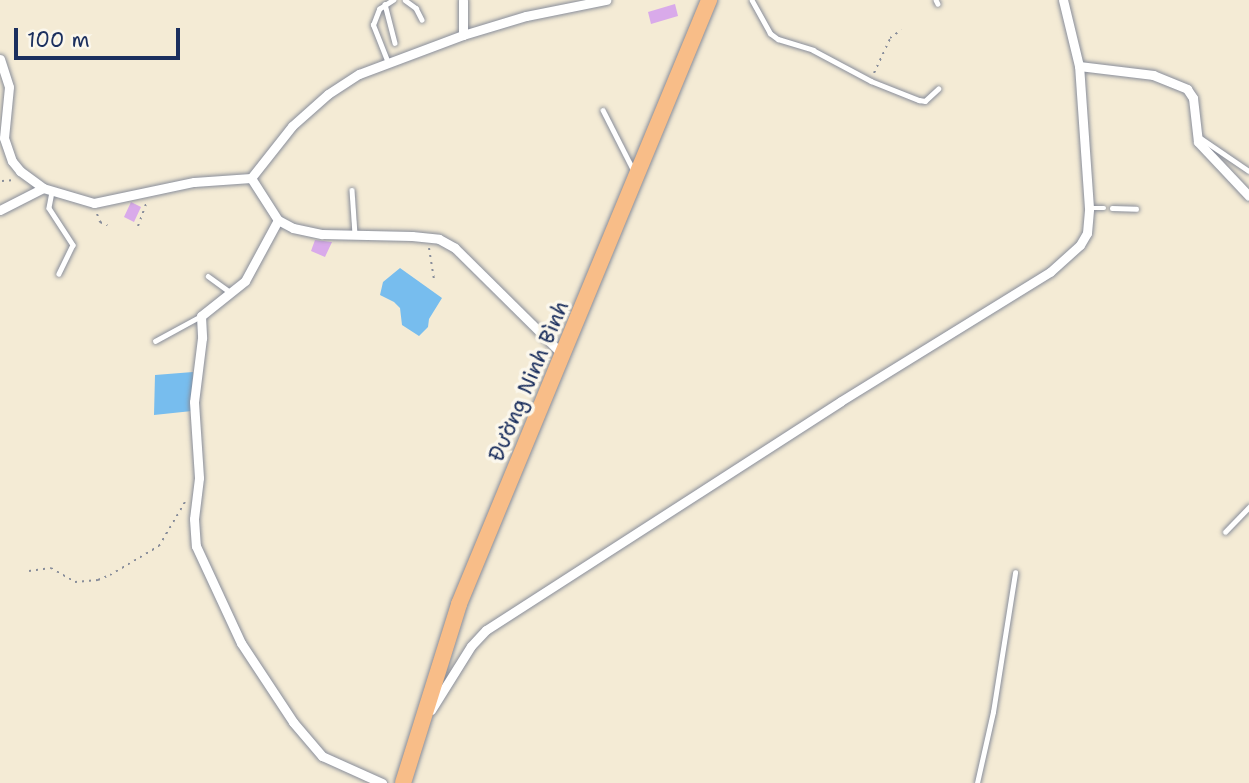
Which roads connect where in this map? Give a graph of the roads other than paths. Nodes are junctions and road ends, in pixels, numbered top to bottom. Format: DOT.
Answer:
graph roads {
  1 [pos="393,0"];
  2 [pos="405,0"];
  3 [pos="463,0"];
  4 [pos="606,0"];
  5 [pos="709,0"];
  6 [pos="752,0"];
  7 [pos="1063,0"];
  8 [pos="386,4"];
  9 [pos="422,20"];
  10 [pos="463,34"];
  11 [pos="395,43"];
  12 [pos="0,59"];
  13 [pos="388,64"];
  14 [pos="1079,66"];
  15 [pos="938,89"];
  16 [pos="603,110"];
  17 [pos="3,117"];
  18 [pos="1196,135"];
  19 [pos="1249,172"];
  20 [pos="636,175"];
  21 [pos="251,178"];
  22 [pos="48,190"];
  23 [pos="352,190"];
  24 [pos="1249,196"];
  25 [pos="1089,208"];
  26 [pos="1104,208"];
  27 [pos="1112,208"];
  28 [pos="1136,208"];
  29 [pos="0,210"];
  30 [pos="278,220"];
  31 [pos="355,234"];
  32 [pos="59,274"];
  33 [pos="208,276"];
  34 [pos="231,293"];
  35 [pos="201,316"];
  36 [pos="155,341"];
  37 [pos="563,355"];
  38 [pos="1249,507"];
  39 [pos="1225,532"];
  40 [pos="1015,573"];
  41 [pos="417,732"];
  42 [pos="382,783"];
  43 [pos="403,783"];
  44 [pos="977,783"];
  1 -- 8 [label="lane"];
  2 -- 9 [label="lane"];
  3 -- 10 [label="street"];
  4 -- 10 [label="street"];
  5 -- 20 [label="highway, Đường Ninh Bình"];
  6 -- 15 [label="lane"];
  7 -- 14 [label="street"];
  8 -- 11 [label="lane"];
  8 -- 13 [label="lane"];
  10 -- 13 [label="street"];
  12 -- 17 [label="street"];
  13 -- 21 [label="street"];
  14 -- 18 [label="street"];
  14 -- 25 [label="street"];
  16 -- 20 [label="lane"];
  17 -- 22 [label="street"];
  18 -- 19 [label="lane"];
  18 -- 24 [label="street"];
  20 -- 37 [label="highway, Đường Ninh Bình"];
  21 -- 22 [label="street"];
  21 -- 30 [label="street"];
  22 -- 29 [label="street"];
  22 -- 32 [label="lane"];
  23 -- 31 [label="lane"];
  25 -- 26 [label="lane"];
  25 -- 41 [label="street"];
  27 -- 28 [label="lane"];
  30 -- 31 [label="street"];
  30 -- 34 [label="street"];
  31 -- 37 [label="street"];
  33 -- 34 [label="lane"];
  34 -- 35 [label="street"];
  35 -- 36 [label="lane"];
  35 -- 42 [label="street"];
  37 -- 41 [label="highway, Đường Ninh Bình"];
  38 -- 39 [label="lane"];
  40 -- 44 [label="lane"];
  41 -- 43 [label="highway, Đường Ninh Bình"];
}
